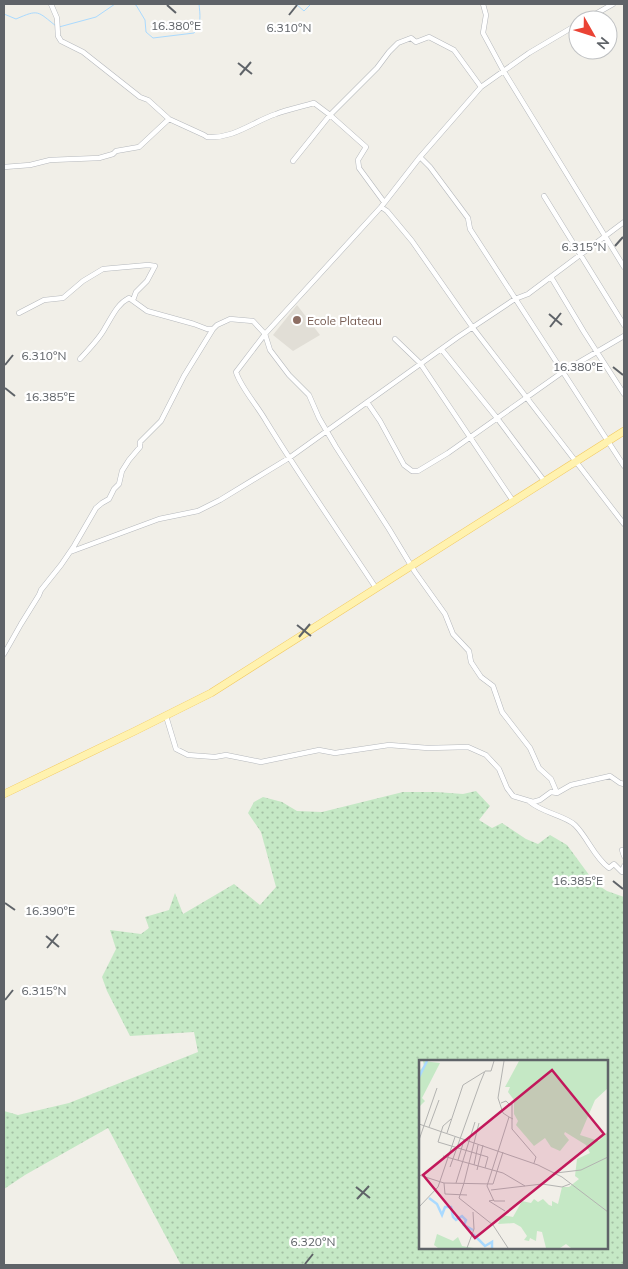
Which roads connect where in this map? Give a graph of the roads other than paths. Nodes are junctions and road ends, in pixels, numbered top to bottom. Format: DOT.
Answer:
graph roads {
  1 [pos="51,4"];
  2 [pos="483,4"];
  3 [pos="568,30"];
  4 [pos="503,70"];
  5 [pos="481,86"];
  6 [pos="330,115"];
  7 [pos="169,119"];
  8 [pos="420,157"];
  9 [pos="293,161"];
  10 [pos="4,167"];
  11 [pos="544,196"];
  12 [pos="382,204"];
  13 [pos="624,222"];
  14 [pos="604,236"];
  15 [pos="579,254"];
  16 [pos="624,267"];
  17 [pos="551,277"];
  18 [pos="515,299"];
  19 [pos="133,300"];
  20 [pos="19,313"];
  21 [pos="624,325"];
  22 [pos="473,328"];
  23 [pos="213,329"];
  24 [pos="265,334"];
  25 [pos="624,336"];
  26 [pos="396,339"];
  27 [pos="442,350"];
  28 [pos="598,352"];
  29 [pos="80,358"];
  30 [pos="420,363"];
  31 [pos="564,371"];
  32 [pos="624,394"];
  33 [pos="526,397"];
  34 [pos="367,402"];
  35 [pos="497,418"];
  36 [pos="327,430"];
  37 [pos="624,431"];
  38 [pos="470,437"];
  39 [pos="607,442"];
  40 [pos="289,458"];
  41 [pos="576,461"];
  42 [pos="624,466"];
  43 [pos="546,482"];
  44 [pos="514,502"];
  45 [pos="624,524"];
  46 [pos="70,552"];
  47 [pos="411,567"];
  48 [pos="376,588"];
  49 [pos="4,654"];
  50 [pos="166,716"];
  51 [pos="624,784"];
  52 [pos="558,793"];
  53 [pos="4,794"];
  54 [pos="528,800"];
  55 [pos="624,850"];
  56 [pos="624,856"];
  57 [pos="624,866"];
  1 -- 7 [label="street"];
  2 -- 4 [label="street"];
  3 -- 4 [label="street"];
  4 -- 5 [label="street"];
  4 -- 14 [label="street"];
  5 -- 6 [label="street"];
  5 -- 8 [label="street"];
  6 -- 7 [label="street"];
  6 -- 9 [label="street"];
  6 -- 12 [label="street"];
  7 -- 10 [label="street"];
  8 -- 12 [label="street"];
  8 -- 18 [label="street"];
  11 -- 15 [label="street"];
  12 -- 22 [label="street"];
  12 -- 24 [label="street"];
  13 -- 14 [label="street"];
  14 -- 15 [label="street"];
  14 -- 16 [label="street"];
  15 -- 17 [label="street"];
  15 -- 21 [label="street"];
  17 -- 18 [label="street"];
  17 -- 28 [label="street"];
  18 -- 22 [label="street"];
  18 -- 31 [label="street"];
  19 -- 20 [label="street"];
  19 -- 23 [label="street"];
  19 -- 29 [label="street"];
  22 -- 27 [label="street"];
  22 -- 33 [label="street"];
  23 -- 24 [label="street"];
  23 -- 46 [label="street"];
  24 -- 36 [label="street"];
  24 -- 40 [label="street"];
  25 -- 28 [label="street"];
  26 -- 30 [label="street"];
  27 -- 30 [label="street"];
  27 -- 35 [label="street"];
  28 -- 31 [label="street"];
  28 -- 32 [label="street"];
  30 -- 34 [label="street"];
  30 -- 38 [label="street"];
  31 -- 33 [label="street"];
  31 -- 39 [label="street"];
  33 -- 35 [label="street"];
  33 -- 41 [label="street"];
  34 -- 36 [label="street"];
  34 -- 38 [label="street"];
  35 -- 38 [label="street"];
  35 -- 43 [label="street"];
  36 -- 40 [label="street"];
  36 -- 47 [label="street"];
  37 -- 39 [label="main road"];
  38 -- 44 [label="street"];
  39 -- 41 [label="main road"];
  39 -- 42 [label="street"];
  40 -- 46 [label="street"];
  40 -- 48 [label="street"];
  41 -- 43 [label="main road"];
  41 -- 45 [label="street"];
  43 -- 44 [label="main road"];
  44 -- 47 [label="main road"];
  46 -- 49 [label="street"];
  47 -- 48 [label="main road"];
  47 -- 52 [label="street"];
  48 -- 50 [label="main road"];
  50 -- 53 [label="main road"];
  50 -- 54 [label="street"];
  51 -- 52 [label="street"];
  52 -- 54 [label="street"];
  54 -- 57 [label="street"];
  55 -- 56 [label="street"];
}
